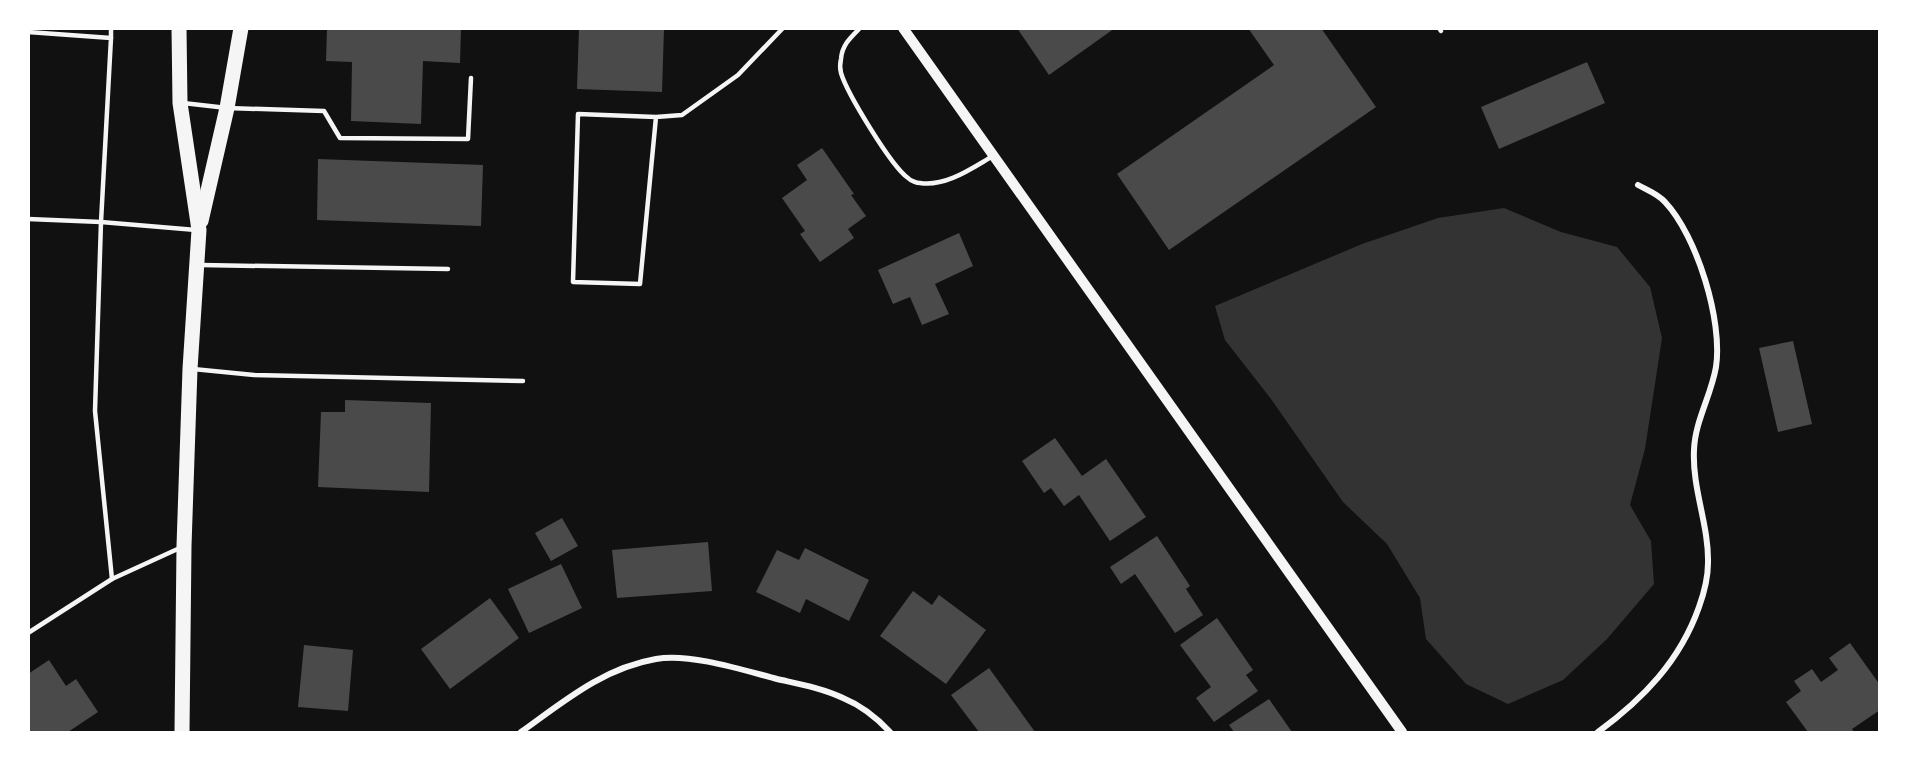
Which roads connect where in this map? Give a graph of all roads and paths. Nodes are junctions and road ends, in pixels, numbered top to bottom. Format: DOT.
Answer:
graph roads {
  1 [pos="111,28"];
  2 [pos="179,28"];
  3 [pos="241,28"];
  4 [pos="783,28"];
  5 [pos="860,28"];
  6 [pos="903,28"];
  7 [pos="28,32"];
  8 [pos="111,38"];
  9 [pos="471,78"];
  10 [pos="180,103"];
  11 [pos="227,108"];
  12 [pos="656,117"];
  13 [pos="993,156"];
  14 [pos="1638,185"];
  15 [pos="28,219"];
  16 [pos="101,222"];
  17 [pos="199,230"];
  18 [pos="198,264"];
  19 [pos="448,269"];
  20 [pos="190,369"];
  21 [pos="523,381"];
  22 [pos="184,546"];
  23 [pos="112,579"];
  24 [pos="28,633"];
  25 [pos="183,732"];
  26 [pos="521,732"];
  27 [pos="890,732"];
  28 [pos="1402,732"];
  29 [pos="1598,732"];
  1 -- 8 [label="lane"];
  2 -- 10 [label="main road"];
  3 -- 11 [label="main road"];
  4 -- 12 [label="lane"];
  5 -- 13 [label="lane"];
  6 -- 13 [label="street"];
  7 -- 8 [label="lane"];
  8 -- 16 [label="lane"];
  9 -- 11 [label="lane"];
  10 -- 11 [label="lane"];
  10 -- 17 [label="main road"];
  11 -- 17 [label="main road"];
  12 -- 12 [label="lane"];
  13 -- 28 [label="street"];
  14 -- 29 [label="street"];
  15 -- 16 [label="lane"];
  16 -- 17 [label="lane"];
  16 -- 23 [label="lane"];
  17 -- 18 [label="main road"];
  18 -- 19 [label="lane"];
  18 -- 20 [label="main road"];
  20 -- 21 [label="lane"];
  20 -- 22 [label="main road"];
  22 -- 23 [label="lane"];
  22 -- 25 [label="main road"];
  23 -- 24 [label="lane"];
  26 -- 27 [label="street"];
}
